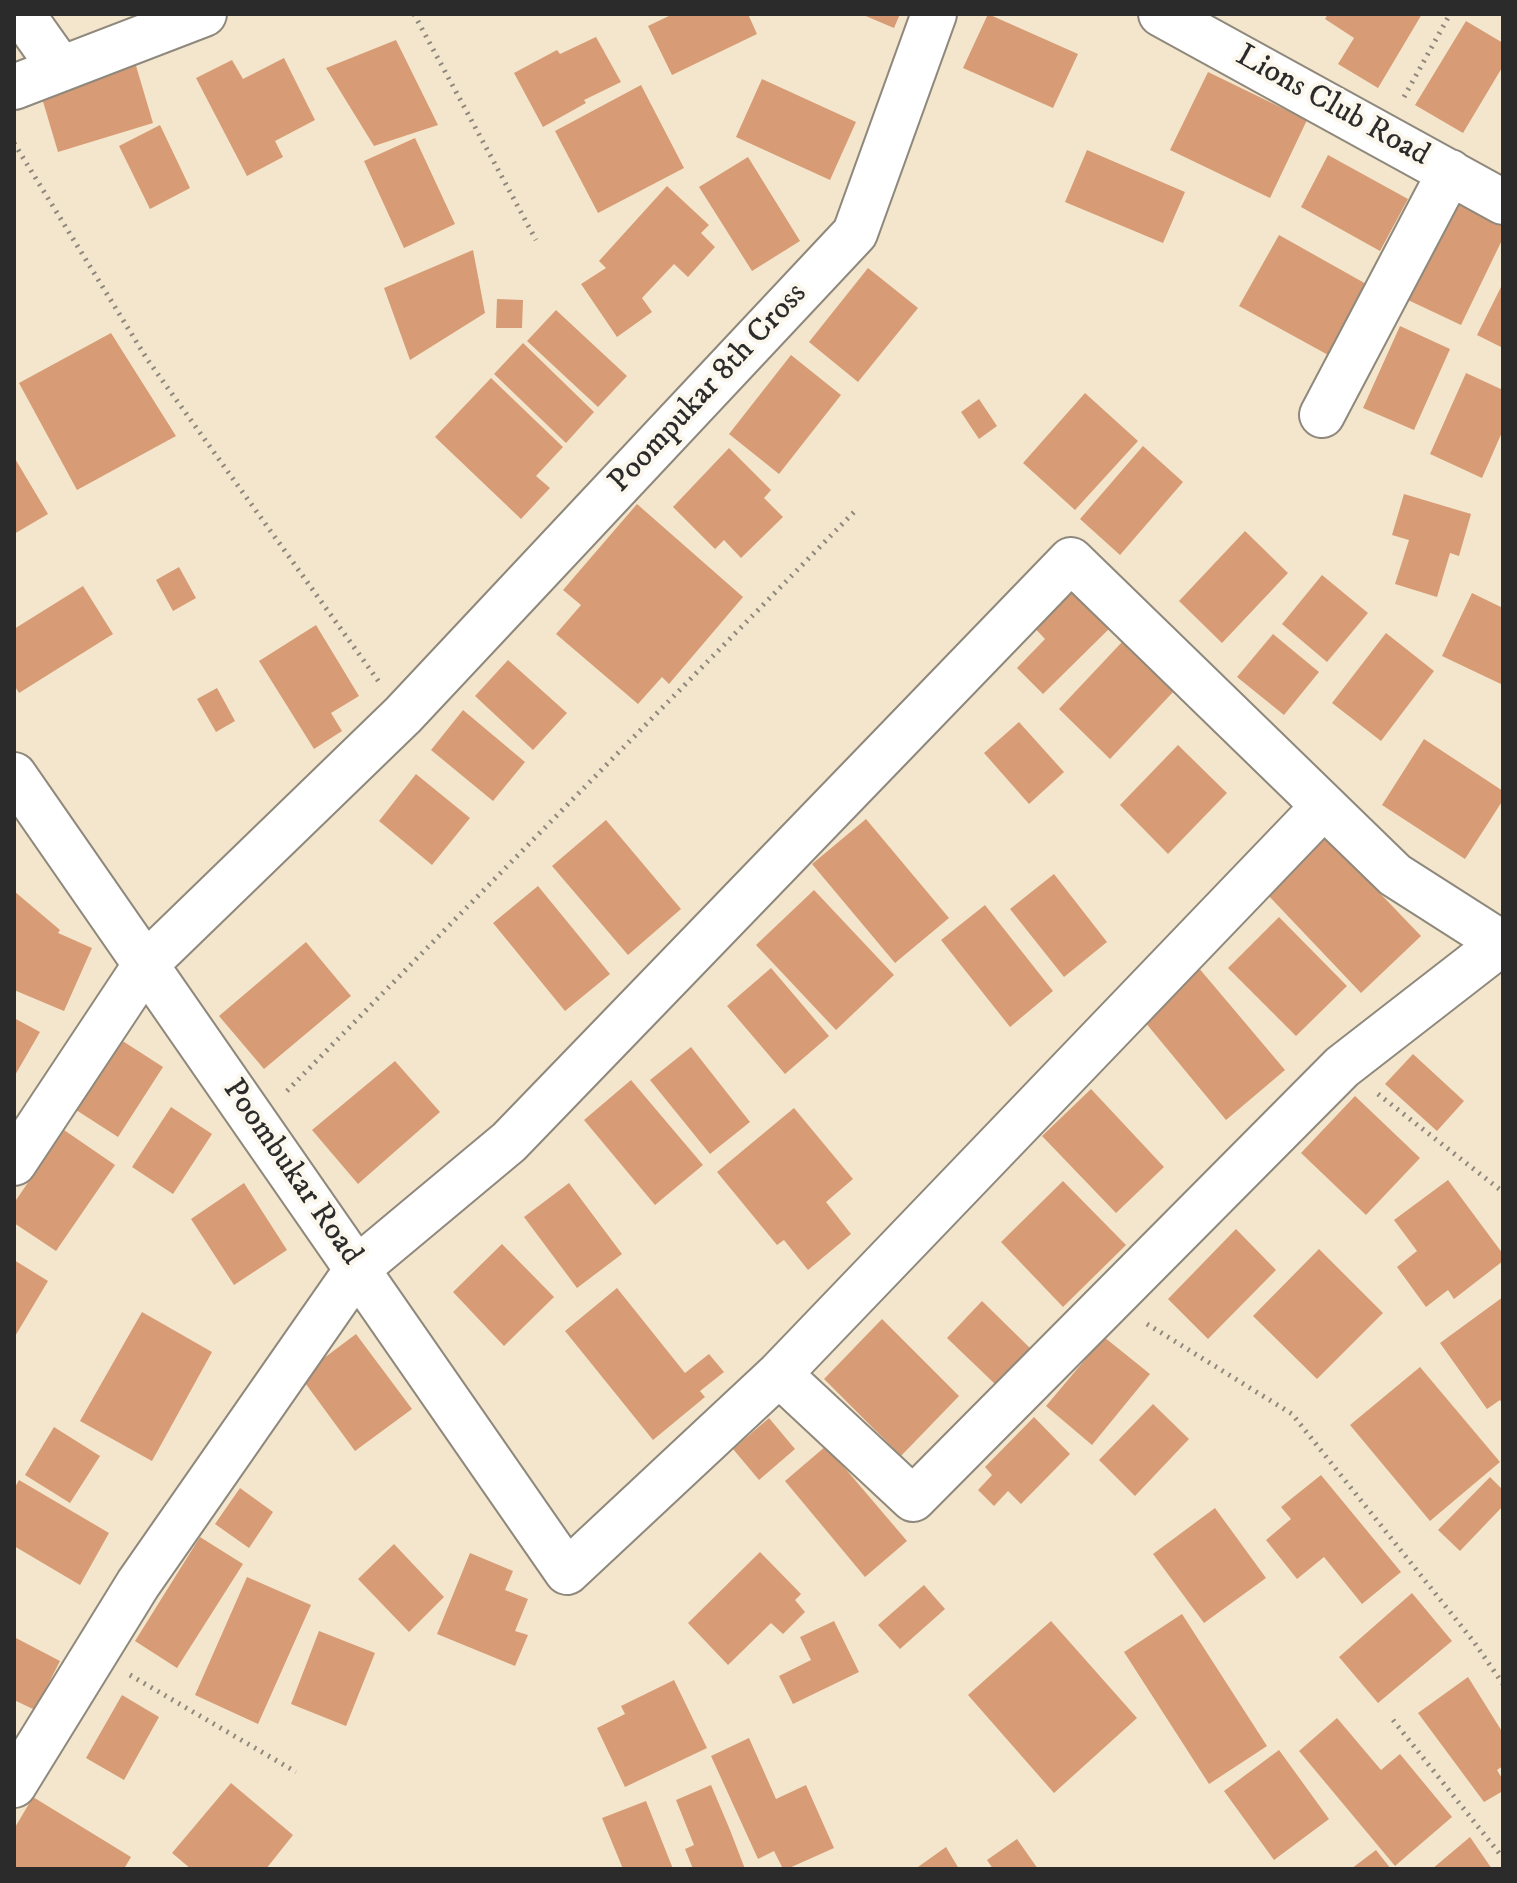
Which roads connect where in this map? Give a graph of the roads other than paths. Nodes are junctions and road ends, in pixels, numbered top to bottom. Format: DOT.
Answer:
graph roads {
  1 [pos="22,14"];
  2 [pos="204,14"];
  3 [pos="934,14"];
  4 [pos="1161,14"];
  5 [pos="61,69"];
  6 [pos="14,87"];
  7 [pos="1450,172"];
  8 [pos="1503,202"];
  9 [pos="1322,415"];
  10 [pos="14,775"];
  11 [pos="1323,807"];
  12 [pos="1503,943"];
  13 [pos="146,964"];
  14 [pos="14,1163"];
  15 [pos="358,1268"];
  16 [pos="779,1374"];
  17 [pos="14,1785"];
  1 -- 5 [label="street"];
  2 -- 5 [label="street"];
  3 -- 13 [label="street, Poompukar 8th Cross"];
  4 -- 7 [label="street, Lions Club Road"];
  5 -- 6 [label="street"];
  7 -- 8 [label="street, Lions Club Road"];
  7 -- 9 [label="street"];
  10 -- 13 [label="street, Poombukar Road"];
  11 -- 12 [label="street"];
  11 -- 15 [label="street"];
  11 -- 16 [label="street"];
  12 -- 16 [label="street"];
  13 -- 14 [label="street, Poompukar 8th Cross"];
  13 -- 15 [label="street, Poombukar Road"];
  15 -- 16 [label="street, Poombukar Road"];
  15 -- 17 [label="street"];
}
